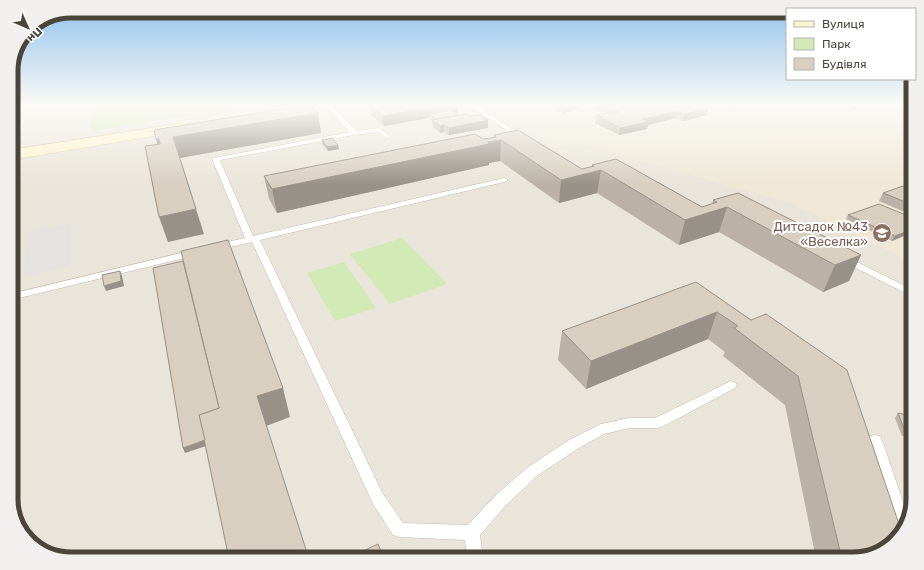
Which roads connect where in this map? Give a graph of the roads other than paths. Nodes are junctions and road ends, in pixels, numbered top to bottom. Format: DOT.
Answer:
graph roads {
  1 [pos="159,132"];
  2 [pos="366,132"];
  3 [pos="381,132"];
  4 [pos="512,132"];
  5 [pos="354,133"];
  6 [pos="388,137"];
  7 [pos="529,143"];
  8 [pos="18,154"];
  9 [pos="504,180"];
  10 [pos="252,239"];
  11 [pos="835,254"];
  12 [pos="906,290"];
  13 [pos="18,295"];
  14 [pos="731,385"];
  15 [pos="875,440"];
  16 [pos="901,520"];
  17 [pos="472,533"];
  18 [pos="474,552"];
  1 -- 8 [label="street"];
  2 -- 5 [label="lane"];
  3 -- 6 [label="lane"];
  4 -- 7 [label="lane"];
  5 -- 10 [label="lane"];
  9 -- 10 [label="lane"];
  10 -- 13 [label="lane"];
  10 -- 17 [label="lane"];
  11 -- 12 [label="lane"];
  14 -- 17 [label="lane"];
  15 -- 16 [label="lane"];
  17 -- 18 [label="lane"];
}
